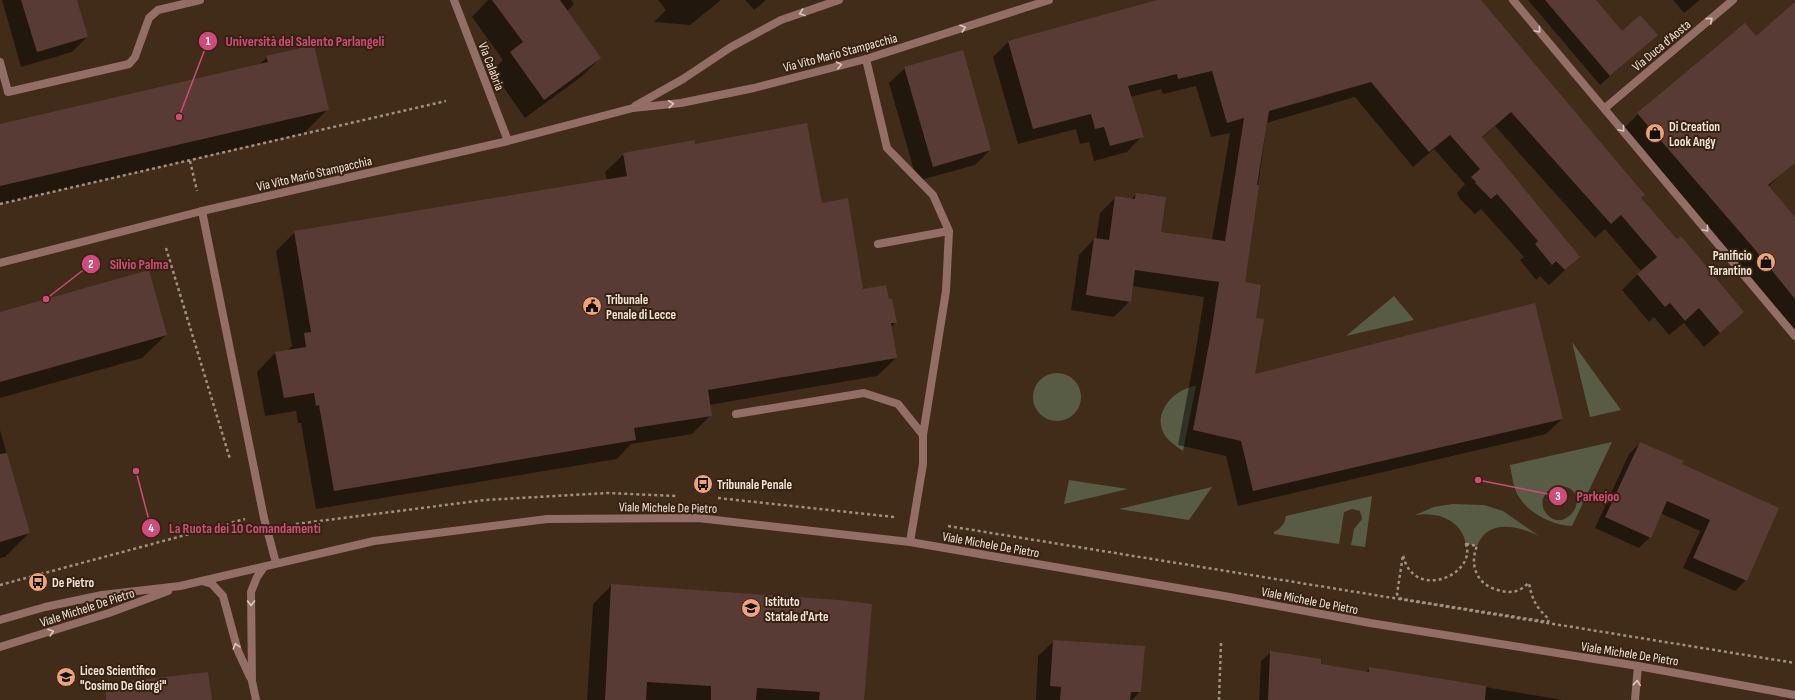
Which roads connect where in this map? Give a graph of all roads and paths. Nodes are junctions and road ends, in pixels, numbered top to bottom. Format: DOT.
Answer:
graph roads {
  1 [pos="200,0"];
  2 [pos="454,0"];
  3 [pos="839,0"];
  4 [pos="1049,0"];
  5 [pos="1513,0"];
  6 [pos="1733,0"];
  7 [pos="866,59"];
  8 [pos="0,62"];
  9 [pos="446,101"];
  10 [pos="633,108"];
  11 [pos="1605,108"];
  12 [pos="508,141"];
  13 [pos="190,161"];
  14 [pos="0,204"];
  15 [pos="202,211"];
  16 [pos="949,231"];
  17 [pos="878,244"];
  18 [pos="166,248"];
  19 [pos="0,263"];
  20 [pos="1795,336"];
  21 [pos="736,414"];
  22 [pos="923,435"];
  23 [pos="232,465"];
  24 [pos="248,518"];
  25 [pos="910,542"];
  26 [pos="276,564"];
  27 [pos="264,567"];
  28 [pos="202,581"];
  29 [pos="0,585"];
  30 [pos="180,586"];
  31 [pos="0,620"];
  32 [pos="1548,622"];
  33 [pos="1221,643"];
  34 [pos="0,648"];
  35 [pos="1638,666"];
  36 [pos="252,681"];
  37 [pos="1795,694"];
  38 [pos="256,700"];
  39 [pos="1219,700"];
  40 [pos="1635,700"];
  1 -- 8 [label="street"];
  2 -- 12 [label="street, Via Calabria"];
  3 -- 10 [label="street, Via Vito Mario Stampacchia, one-way"];
  7 -- 4 [label="street, Via Vito Mario Stampacchia, one-way"];
  5 -- 11 [label="street, one-way"];
  11 -- 6 [label="street, Via Duca d'Aosta, one-way"];
  10 -- 7 [label="street, Via Vito Mario Stampacchia, one-way"];
  7 -- 16 [label="street"];
  9 -- 13 [label="path"];
  10 -- 12 [label="street, Via Vito Mario Stampacchia"];
  11 -- 20 [label="street, one-way"];
  12 -- 15 [label="street, Via Vito Mario Stampacchia"];
  13 -- 14 [label="path"];
  13 -- 15 [label="path"];
  15 -- 19 [label="street, Via Vito Mario Stampacchia"];
  15 -- 26 [label="street"];
  16 -- 17 [label="street"];
  16 -- 22 [label="street"];
  18 -- 23 [label="path"];
  21 -- 22 [label="street"];
  22 -- 25 [label="street"];
  24 -- 29 [label="path"];
  25 -- 26 [label="street, Viale Michele De Pietro"];
  25 -- 35 [label="street, Viale Michele De Pietro"];
  26 -- 27 [label="street, Viale Michele De Pietro"];
  27 -- 28 [label="street, Viale Michele De Pietro"];
  27 -- 36 [label="street, one-way"];
  28 -- 30 [label="street, Viale Michele De Pietro"];
  36 -- 28 [label="street, one-way"];
  30 -- 31 [label="street, Viale Michele De Pietro"];
  34 -- 30 [label="street, Viale Michele De Pietro, one-way"];
  32 -- 32 [label="path"];
  33 -- 39 [label="path"];
  35 -- 37 [label="street, Viale Michele De Pietro"];
  40 -- 35 [label="street, one-way"];
  36 -- 38 [label="street"];
}
